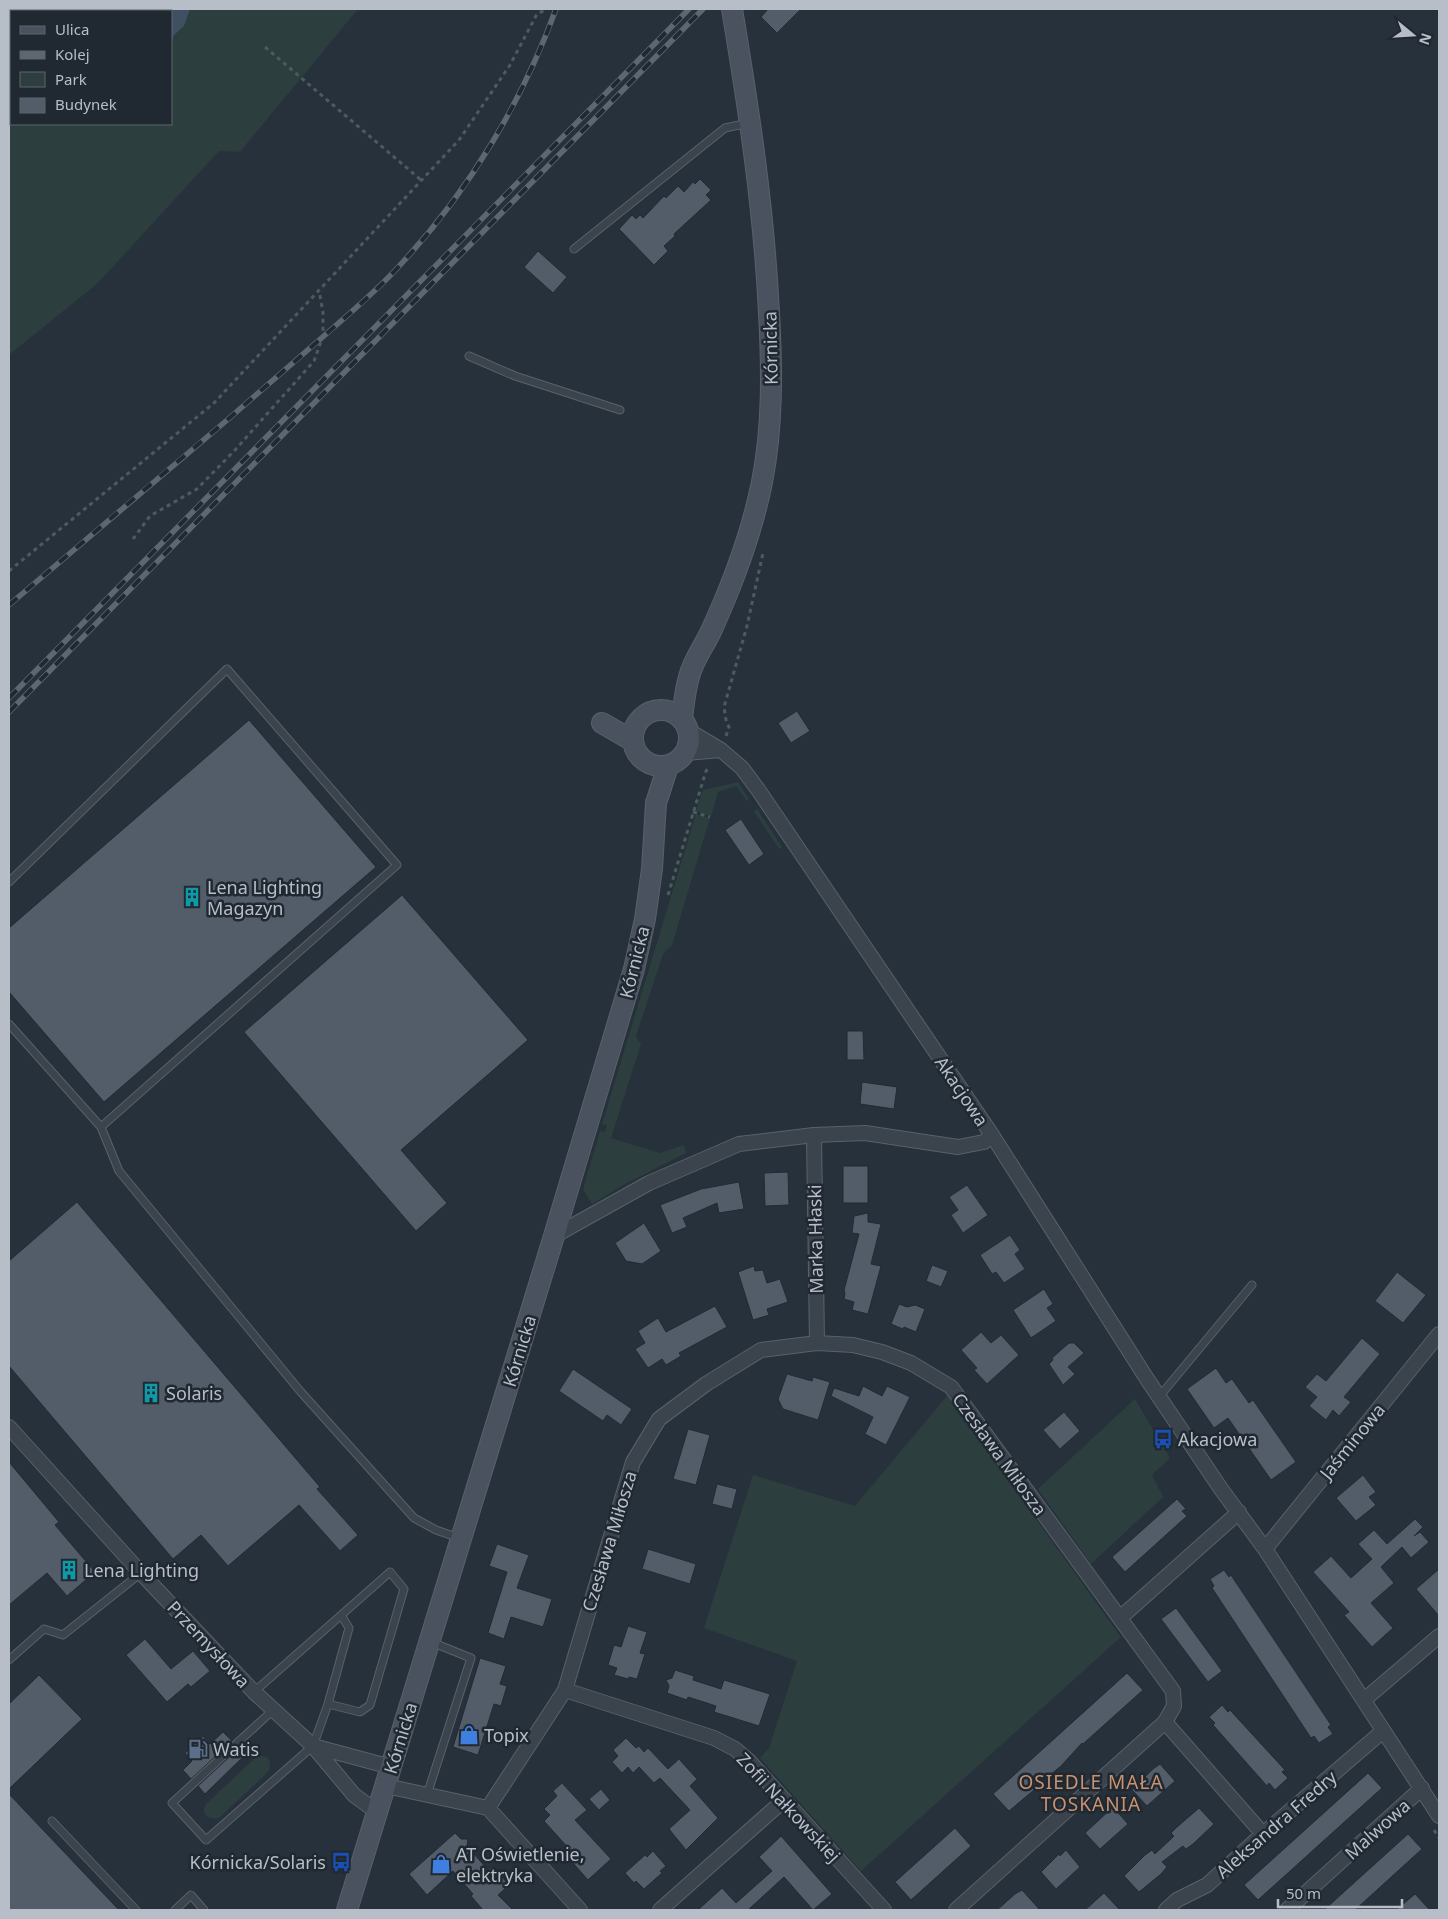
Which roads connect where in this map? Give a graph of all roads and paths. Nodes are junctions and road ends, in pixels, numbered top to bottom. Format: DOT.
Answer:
graph roads {
  1 [pos="547,9"];
  2 [pos="732,9"];
  3 [pos="265,48"];
  4 [pos="752,123"];
  5 [pos="422,180"];
  6 [pos="574,248"];
  7 [pos="319,290"];
  8 [pos="469,356"];
  9 [pos="620,410"];
  10 [pos="133,539"];
  11 [pos="9,571"];
  12 [pos="689,676"];
  13 [pos="655,710"];
  14 [pos="685,724"];
  15 [pos="721,750"];
  16 [pos="686,753"];
  17 [pos="646,762"];
  18 [pos="668,766"];
  19 [pos="656,803"];
  20 [pos="694,812"];
  21 [pos="710,817"];
  22 [pos="9,882"];
  23 [pos="9,1024"];
  24 [pos="101,1127"];
  25 [pos="814,1135"];
  26 [pos="992,1135"];
  27 [pos="554,1236"];
  28 [pos="1252,1285"];
  29 [pos="1439,1334"];
  30 [pos="817,1343"];
  31 [pos="1159,1397"];
  32 [pos="9,1427"];
  33 [pos="1238,1512"];
  34 [pos="461,1539"];
  35 [pos="1264,1549"];
  36 [pos="141,1573"];
  37 [pos="341,1615"];
  38 [pos="1120,1618"];
  39 [pos="1439,1636"];
  40 [pos="430,1642"];
  41 [pos="9,1660"];
  42 [pos="564,1690"];
  43 [pos="254,1692"];
  44 [pos="1364,1700"];
  45 [pos="328,1704"];
  46 [pos="272,1711"];
  47 [pos="1165,1722"];
  48 [pos="1383,1731"];
  49 [pos="313,1746"];
  50 [pos="389,1776"];
  51 [pos="1422,1788"];
  52 [pos="427,1795"];
  53 [pos="784,1800"];
  54 [pos="488,1808"];
  55 [pos="377,1812"];
  56 [pos="1439,1816"];
  57 [pos="52,1821"];
  58 [pos="1263,1834"];
  59 [pos="349,1901"];
  60 [pos="136,1910"];
  61 [pos="175,1910"];
  62 [pos="204,1910"];
  63 [pos="340,1910"];
  64 [pos="580,1910"];
  65 [pos="660,1910"];
  66 [pos="884,1910"];
  67 [pos="956,1910"];
  68 [pos="1166,1910"];
  69 [pos="1287,1910"];
  1 -- 5 [label="path"];
  2 -- 4 [label="street, Kórnicka"];
  3 -- 5 [label="path"];
  4 -- 6 [label="lane"];
  4 -- 12 [label="street, Kórnicka"];
  5 -- 7 [label="path"];
  7 -- 10 [label="path"];
  7 -- 11 [label="path"];
  8 -- 9 [label="lane"];
  12 -- 13 [label="street"];
  12 -- 14 [label="street"];
  13 -- 14 [label="street"];
  13 -- 17 [label="street"];
  14 -- 15 [label="street, Akacjowa"];
  14 -- 16 [label="street"];
  15 -- 16 [label="street"];
  15 -- 26 [label="street, Akacjowa"];
  16 -- 18 [label="street"];
  17 -- 18 [label="street"];
  17 -- 19 [label="street"];
  18 -- 19 [label="street"];
  19 -- 27 [label="street, Kórnicka"];
  20 -- 21 [label="path"];
  22 -- 24 [label="lane"];
  23 -- 24 [label="lane"];
  24 -- 34 [label="lane"];
  25 -- 26 [label="street"];
  25 -- 27 [label="street"];
  25 -- 30 [label="street, Marka Hłaski"];
  26 -- 31 [label="street, Akacjowa"];
  27 -- 34 [label="street, Kórnicka"];
  28 -- 31 [label="lane"];
  29 -- 35 [label="street, Jaśminowa"];
  30 -- 38 [label="street, Czesława Miłosza"];
  30 -- 42 [label="street, Czesława Miłosza"];
  31 -- 33 [label="street, Akacjowa"];
  32 -- 36 [label="street, Przemysłowa"];
  33 -- 35 [label="street, Akacjowa"];
  33 -- 38 [label="street"];
  34 -- 40 [label="street, Kórnicka"];
  35 -- 44 [label="street, Akacjowa"];
  36 -- 41 [label="lane"];
  36 -- 43 [label="street, Przemysłowa"];
  37 -- 43 [label="lane"];
  37 -- 45 [label="lane"];
  37 -- 45 [label="lane"];
  38 -- 47 [label="street, Czesława Miłosza"];
  39 -- 44 [label="street"];
  40 -- 50 [label="street, Kórnicka"];
  40 -- 52 [label="lane"];
  42 -- 53 [label="street, Zofii Nałkowskiej"];
  42 -- 54 [label="street, Czesława Miłosza"];
  43 -- 46 [label="street, Przemysłowa"];
  44 -- 48 [label="street, Akacjowa"];
  45 -- 49 [label="lane"];
  46 -- 49 [label="street, Przemysłowa"];
  46 -- 49 [label="lane"];
  47 -- 58 [label="street"];
  47 -- 67 [label="street"];
  48 -- 51 [label="street, Akacjowa"];
  48 -- 58 [label="street, Aleksandra Fredry"];
  49 -- 50 [label="street, Przemysłowa"];
  49 -- 55 [label="street, Przemysłowa"];
  50 -- 52 [label="street, Przemysłowa"];
  50 -- 55 [label="street, Kórnicka"];
  51 -- 56 [label="street, Akacjowa"];
  51 -- 69 [label="street, Malwowa"];
  52 -- 54 [label="street, Przemysłowa"];
  53 -- 65 [label="street"];
  53 -- 66 [label="street, Zofii Nałkowskiej"];
  54 -- 64 [label="street"];
  55 -- 59 [label="street, Kórnicka"];
  57 -- 60 [label="lane"];
  58 -- 68 [label="street, Aleksandra Fredry"];
  59 -- 63 [label="street, Kórnicka"];
  61 -- 62 [label="lane"];
}
